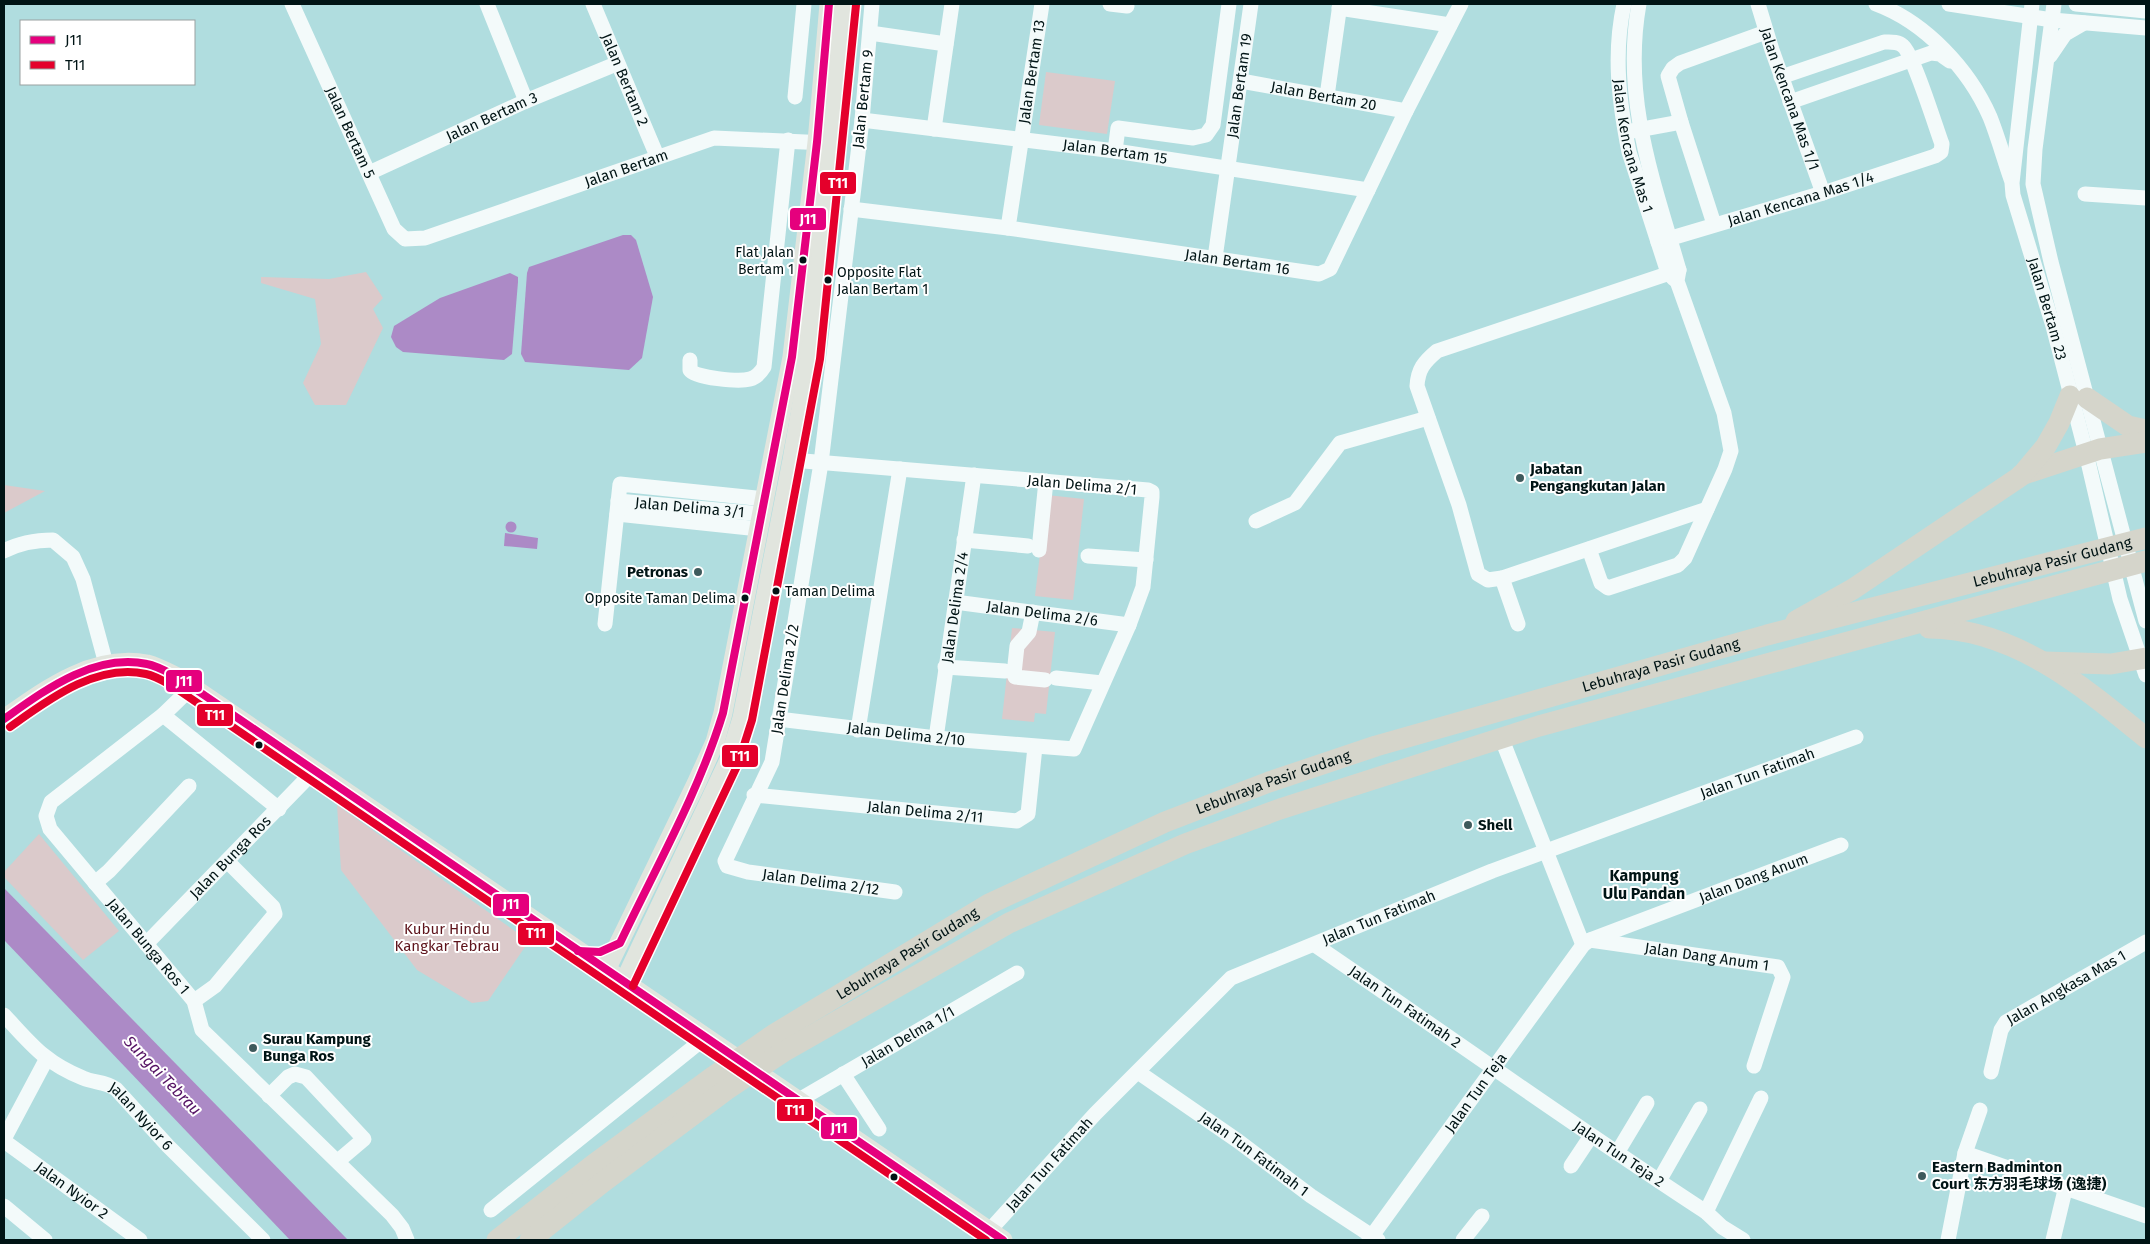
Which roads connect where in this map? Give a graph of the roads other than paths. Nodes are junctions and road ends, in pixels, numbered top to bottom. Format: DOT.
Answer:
graph roads {
  1 [pos="292,4"];
  2 [pos="486,4"];
  3 [pos="593,4"];
  4 [pos="804,4"];
  5 [pos="829,4"];
  6 [pos="846,4"];
  7 [pos="872,4"];
  8 [pos="952,4"];
  9 [pos="1042,4"];
  10 [pos="1110,4"];
  11 [pos="1229,4"];
  12 [pos="1251,4"];
  13 [pos="1461,4"];
  14 [pos="1624,4"];
  15 [pos="1639,4"];
  16 [pos="1758,4"];
  17 [pos="1876,4"];
  18 [pos="1949,4"];
  19 [pos="2054,4"];
  20 [pos="2076,4"];
  21 [pos="2092,5"];
  22 [pos="1128,6"];
  23 [pos="1339,6"];
  24 [pos="2031,10"];
  25 [pos="2146,11"];
  26 [pos="2005,12"];
  27 [pos="2052,20"];
  28 [pos="2084,23"];
  29 [pos="1450,25"];
  30 [pos="2146,28"];
  31 [pos="1766,32"];
  32 [pos="870,33"];
  33 [pos="946,44"];
  34 [pos="1911,59"];
  35 [pos="2026,59"];
  36 [pos="2047,62"];
  37 [pos="616,64"];
  38 [pos="1958,68"];
  39 [pos="1781,77"];
  40 [pos="1241,81"];
  41 [pos="1327,96"];
  42 [pos="795,97"];
  43 [pos="526,101"];
  44 [pos="1790,102"];
  45 [pos="1406,111"];
  46 [pos="862,120"];
  47 [pos="1680,122"];
  48 [pos="934,129"];
  49 [pos="1632,131"];
  50 [pos="788,140"];
  51 [pos="1021,140"];
  52 [pos="825,143"];
  53 [pos="1115,151"];
  54 [pos="657,156"];
  55 [pos="1228,168"];
  56 [pos="369,173"];
  57 [pos="2012,183"];
  58 [pos="1368,190"];
  59 [pos="1823,193"];
  60 [pos="2084,194"];
  61 [pos="2146,198"];
  62 [pos="851,209"];
  63 [pos="1714,224"];
  64 [pos="1008,228"];
  65 [pos="425,238"];
  66 [pos="1664,240"];
  67 [pos="1215,258"];
  68 [pos="1675,275"];
  69 [pos="690,360"];
  70 [pos="2078,397"];
  71 [pos="1428,418"];
  72 [pos="2146,430"];
  73 [pos="2146,442"];
  74 [pos="2093,451"];
  75 [pos="792,460"];
  76 [pos="821,462"];
  77 [pos="900,469"];
  78 [pos="974,475"];
  79 [pos="2021,476"];
  80 [pos="1046,481"];
  81 [pos="618,508"];
  82 [pos="1708,509"];
  83 [pos="762,514"];
  84 [pos="1256,522"];
  85 [pos="2146,538"];
  86 [pos="964,540"];
  87 [pos="1589,549"];
  88 [pos="4,551"];
  89 [pos="1088,556"];
  90 [pos="1146,560"];
  91 [pos="2146,561"];
  92 [pos="1502,578"];
  93 [pos="955,602"];
  94 [pos="1033,612"];
  95 [pos="2146,622"];
  96 [pos="605,624"];
  97 [pos="1518,624"];
  98 [pos="1129,625"];
  99 [pos="1902,628"];
  100 [pos="1768,635"];
  101 [pos="2044,662"];
  102 [pos="106,664"];
  103 [pos="2144,664"];
  104 [pos="945,667"];
  105 [pos="1005,672"];
  106 [pos="1102,683"];
  107 [pos="193,686"];
  108 [pos="163,715"];
  109 [pos="4,719"];
  110 [pos="778,719"];
  111 [pos="858,730"];
  112 [pos="1501,737"];
  113 [pos="1856,737"];
  114 [pos="936,738"];
  115 [pos="2146,738"];
  116 [pos="1035,747"];
  117 [pos="315,770"];
  118 [pos="696,784"];
  119 [pos="188,786"];
  120 [pos="754,795"];
  121 [pos="708,804"];
  122 [pos="279,809"];
  123 [pos="1841,845"];
  124 [pos="1546,851"];
  125 [pos="227,861"];
  126 [pos="748,872"];
  127 [pos="95,883"];
  128 [pos="895,892"];
  129 [pos="1586,942"];
  130 [pos="2146,942"];
  131 [pos="620,943"];
  132 [pos="146,944"];
  133 [pos="1315,945"];
  134 [pos="578,951"];
  135 [pos="638,954"];
  136 [pos="606,970"];
  137 [pos="1017,973"];
  138 [pos="624,982"];
  139 [pos="194,1001"];
  140 [pos="660,1006"];
  141 [pos="4,1016"];
  142 [pos="706,1037"];
  143 [pos="778,1044"];
  144 [pos="46,1060"];
  145 [pos="1754,1066"];
  146 [pos="1493,1068"];
  147 [pos="1138,1072"];
  148 [pos="1991,1072"];
  149 [pos="843,1074"];
  150 [pos="720,1083"];
  151 [pos="269,1096"];
  152 [pos="1761,1098"];
  153 [pos="799,1100"];
  154 [pos="1646,1102"];
  155 [pos="1700,1109"];
  156 [pos="1980,1110"];
  157 [pos="8,1119"];
  158 [pos="879,1129"];
  159 [pos="1591,1136"];
  160 [pos="4,1140"];
  161 [pos="1617,1153"];
  162 [pos="1964,1153"];
  163 [pos="338,1161"];
  164 [pos="1570,1166"];
  165 [pos="1659,1181"];
  166 [pos="2065,1190"];
  167 [pos="4,1206"];
  168 [pos="491,1210"];
  169 [pos="1706,1212"];
  170 [pos="1482,1216"];
  171 [pos="2146,1216"];
  172 [pos="996,1236"];
  173 [pos="1373,1239"];
  174 [pos="45,1240"];
  175 [pos="140,1240"];
  176 [pos="263,1240"];
  177 [pos="407,1240"];
  178 [pos="497,1240"];
  179 [pos="530,1240"];
  180 [pos="1463,1240"];
  181 [pos="1743,1240"];
  182 [pos="1948,1240"];
  183 [pos="2053,1240"];
  1 -- 56 [label="street, Jalan Bertam 5"];
  2 -- 43 [label="street"];
  3 -- 37 [label="street, Jalan Bertam 2"];
  4 -- 42 [label="street"];
  5 -- 52 [label="main road"];
  6 -- 52 [label="main road"];
  7 -- 32 [label="street, Jalan Bertam 9"];
  8 -- 33 [label="street"];
  9 -- 51 [label="street, Jalan Bertam 13"];
  10 -- 22 [label="street"];
  11 -- 53 [label="street"];
  12 -- 40 [label="street, Jalan Bertam 19"];
  13 -- 29 [label="street, Jalan Bertam 16"];
  14 -- 49 [label="street, Jalan Kencana Mas 1"];
  15 -- 49 [label="street, Jalan Kencana Mas 1"];
  16 -- 31 [label="street, Jalan Kencana Mas 1/1"];
  17 -- 38 [label="street"];
  18 -- 26 [label="street"];
  19 -- 27 [label="street, Jalan Bertam 23"];
  20 -- 21 [label="street"];
  21 -- 25 [label="street"];
  23 -- 29 [label="street"];
  23 -- 41 [label="street"];
  24 -- 26 [label="street"];
  24 -- 27 [label="street"];
  24 -- 35 [label="street, Jalan Bertam 23"];
  26 -- 35 [label="street"];
  27 -- 28 [label="street"];
  27 -- 36 [label="street, Jalan Bertam 23"];
  28 -- 30 [label="street"];
  28 -- 36 [label="street"];
  29 -- 45 [label="street, Jalan Bertam 16"];
  31 -- 39 [label="street, Jalan Kencana Mas 1/1"];
  31 -- 47 [label="street"];
  32 -- 33 [label="street"];
  32 -- 46 [label="street, Jalan Bertam 9"];
  33 -- 48 [label="street"];
  34 -- 38 [label="street"];
  34 -- 39 [label="street"];
  34 -- 44 [label="street"];
  34 -- 59 [label="street, Jalan Kencana Mas 1/4"];
  35 -- 57 [label="street, Jalan Bertam 23"];
  36 -- 70 [label="street, Jalan Bertam 23"];
  37 -- 43 [label="street, Jalan Bertam 3"];
  37 -- 54 [label="street, Jalan Bertam 2"];
  38 -- 57 [label="street"];
  39 -- 44 [label="street, Jalan Kencana Mas 1/1"];
  40 -- 41 [label="street, Jalan Bertam 20"];
  40 -- 55 [label="street, Jalan Bertam 19"];
  41 -- 45 [label="street, Jalan Bertam 20"];
  43 -- 56 [label="street, Jalan Bertam 3"];
  44 -- 59 [label="street, Jalan Kencana Mas 1/1"];
  45 -- 58 [label="street, Jalan Bertam 16"];
  46 -- 48 [label="street, Jalan Bertam 15"];
  46 -- 62 [label="street, Jalan Bertam 9"];
  47 -- 49 [label="street"];
  47 -- 63 [label="street"];
  48 -- 51 [label="street, Jalan Bertam 15"];
  49 -- 66 [label="street, Jalan Kencana Mas 1"];
  50 -- 52 [label="street, Jalan Bertam"];
  50 -- 54 [label="street, Jalan Bertam"];
  50 -- 69 [label="street"];
  51 -- 53 [label="street, Jalan Bertam 15"];
  51 -- 64 [label="street, Jalan Bertam 13"];
  52 -- 75 [label="main road"];
  52 -- 83 [label="main road"];
  53 -- 55 [label="street, Jalan Bertam 15"];
  54 -- 65 [label="street, Jalan Bertam"];
  55 -- 58 [label="street, Jalan Bertam 15"];
  55 -- 67 [label="street, Jalan Bertam 19"];
  56 -- 65 [label="street, Jalan Bertam 5"];
  57 -- 70 [label="street, Jalan Bertam 23"];
  58 -- 67 [label="street, Jalan Bertam 16"];
  59 -- 63 [label="street, Jalan Kencana Mas 1/4"];
  60 -- 61 [label="street"];
  62 -- 64 [label="street, Jalan Bertam 16"];
  62 -- 76 [label="street, Jalan Bertam 9"];
  63 -- 66 [label="street, Jalan Kencana Mas 1/4"];
  64 -- 67 [label="street, Jalan Bertam 16"];
  66 -- 68 [label="street, Jalan Kencana Mas 1"];
  68 -- 71 [label="street"];
  68 -- 82 [label="street, Jalan Kencana Mas 1"];
  70 -- 72 [label="highway"];
  70 -- 74 [label="street, Jalan Bertam 23"];
  70 -- 79 [label="highway"];
  71 -- 84 [label="street"];
  71 -- 92 [label="street"];
  73 -- 74 [label="highway"];
  74 -- 79 [label="highway"];
  74 -- 95 [label="street, Jalan Bertam 23"];
  74 -- 103 [label="street, Jalan Bertam 23"];
  75 -- 76 [label="street, Jalan Delima 2/1"];
  75 -- 121 [label="main road"];
  76 -- 77 [label="street, Jalan Delima 2/1"];
  76 -- 110 [label="street, Jalan Delima 2/2"];
  77 -- 78 [label="street, Jalan Delima 2/1"];
  77 -- 111 [label="street"];
  78 -- 80 [label="street, Jalan Delima 2/1"];
  78 -- 86 [label="street, Jalan Delima 2/4"];
  79 -- 100 [label="highway"];
  80 -- 86 [label="street"];
  80 -- 90 [label="street, Jalan Delima 2/1"];
  81 -- 83 [label="street, Jalan Delima 3/1"];
  81 -- 83 [label="street"];
  81 -- 96 [label="street"];
  82 -- 87 [label="street"];
  82 -- 87 [label="street, Jalan Kencana Mas 1"];
  83 -- 118 [label="main road"];
  85 -- 100 [label="highway, Lebuhraya Pasir Gudang"];
  86 -- 93 [label="street, Jalan Delima 2/4"];
  87 -- 92 [label="street"];
  88 -- 102 [label="street"];
  89 -- 90 [label="street"];
  90 -- 98 [label="street, Jalan Delima 2/1"];
  91 -- 99 [label="highway, Lebuhraya Pasir Gudang"];
  92 -- 97 [label="street"];
  93 -- 94 [label="street, Jalan Delima 2/6"];
  93 -- 104 [label="street, Jalan Delima 2/4"];
  94 -- 98 [label="street, Jalan Delima 2/6"];
  94 -- 106 [label="street"];
  98 -- 106 [label="street, Jalan Delima 2/1"];
  99 -- 101 [label="highway"];
  99 -- 112 [label="highway, Lebuhraya Pasir Gudang"];
  100 -- 143 [label="highway, Lebuhraya Pasir Gudang"];
  101 -- 103 [label="highway"];
  101 -- 115 [label="highway"];
  102 -- 107 [label="main road"];
  102 -- 109 [label="main road"];
  104 -- 105 [label="street"];
  104 -- 114 [label="street, Jalan Delima 2/4"];
  106 -- 116 [label="street, Jalan Delima 2/1"];
  107 -- 108 [label="street, Jalan Bunga Ros 1"];
  107 -- 117 [label="main road"];
  108 -- 122 [label="street"];
  108 -- 127 [label="street, Jalan Bunga Ros 1"];
  110 -- 111 [label="street, Jalan Delima 2/10"];
  110 -- 120 [label="street, Jalan Delima 2/2"];
  111 -- 114 [label="street, Jalan Delima 2/10"];
  112 -- 124 [label="street"];
  112 -- 143 [label="highway, Lebuhraya Pasir Gudang"];
  113 -- 124 [label="street, Jalan Tun Fatimah"];
  114 -- 116 [label="street, Jalan Delima 2/10"];
  116 -- 120 [label="street, Jalan Delima 2/11"];
  117 -- 122 [label="street, Jalan Bunga Ros"];
  117 -- 134 [label="main road"];
  118 -- 121 [label="main road"];
  118 -- 131 [label="main road"];
  119 -- 127 [label="street"];
  120 -- 126 [label="street, Jalan Delima 2/2"];
  121 -- 135 [label="main road"];
  122 -- 125 [label="street, Jalan Bunga Ros"];
  123 -- 129 [label="street, Jalan Dang Anum"];
  124 -- 129 [label="street"];
  124 -- 133 [label="street, Jalan Tun Fatimah"];
  125 -- 132 [label="street, Jalan Bunga Ros"];
  125 -- 139 [label="street"];
  126 -- 128 [label="street, Jalan Delima 2/12"];
  127 -- 132 [label="street, Jalan Bunga Ros 1"];
  129 -- 145 [label="street, Jalan Dang Anum 1"];
  129 -- 146 [label="street, Jalan Tun Teja"];
  130 -- 148 [label="street, Jalan Angkasa Mas 1"];
  131 -- 134 [label="main road"];
  131 -- 136 [label="main road"];
  132 -- 139 [label="street, Jalan Bunga Ros 1"];
  133 -- 146 [label="street, Jalan Tun Fatimah 2"];
  133 -- 147 [label="street, Jalan Tun Fatimah"];
  134 -- 136 [label="main road"];
  135 -- 138 [label="main road"];
  135 -- 140 [label="main road"];
  136 -- 138 [label="main road"];
  137 -- 149 [label="street, Jalan Delma 1/1"];
  138 -- 140 [label="main road"];
  139 -- 151 [label="street, Jalan Bunga Ros 1"];
  140 -- 142 [label="main road"];
  141 -- 144 [label="street, Jalan Nyior 6"];
  142 -- 153 [label="main road"];
  142 -- 168 [label="street"];
  143 -- 150 [label="highway, Lebuhraya Pasir Gudang"];
  144 -- 157 [label="street"];
  144 -- 176 [label="street, Jalan Nyior 6"];
  146 -- 159 [label="street, Jalan Tun Teja 2"];
  146 -- 173 [label="street, Jalan Tun Teja"];
  147 -- 172 [label="street, Jalan Tun Fatimah"];
  147 -- 173 [label="street, Jalan Tun Fatimah 1"];
  149 -- 153 [label="street, Jalan Delma 1/1"];
  149 -- 158 [label="street"];
  150 -- 178 [label="highway, Lebuhraya Pasir Gudang"];
  150 -- 179 [label="highway, Lebuhraya Pasir Gudang"];
  151 -- 163 [label="street, Jalan Bunga Ros 1"];
  151 -- 163 [label="street"];
  152 -- 169 [label="street"];
  153 -- 172 [label="main road"];
  154 -- 161 [label="street"];
  155 -- 165 [label="street"];
  156 -- 162 [label="street"];
  157 -- 160 [label="street"];
  159 -- 161 [label="street, Jalan Tun Teja 2"];
  159 -- 164 [label="street"];
  160 -- 175 [label="street, Jalan Nyior 2"];
  161 -- 165 [label="street, Jalan Tun Teja 2"];
  162 -- 166 [label="street"];
  162 -- 182 [label="street"];
  163 -- 177 [label="street, Jalan Bunga Ros 1"];
  165 -- 169 [label="street, Jalan Tun Teja 2"];
  166 -- 171 [label="street"];
  166 -- 183 [label="street"];
  167 -- 174 [label="street"];
  169 -- 181 [label="street, Jalan Tun Teja 2"];
  170 -- 180 [label="street"];
}
